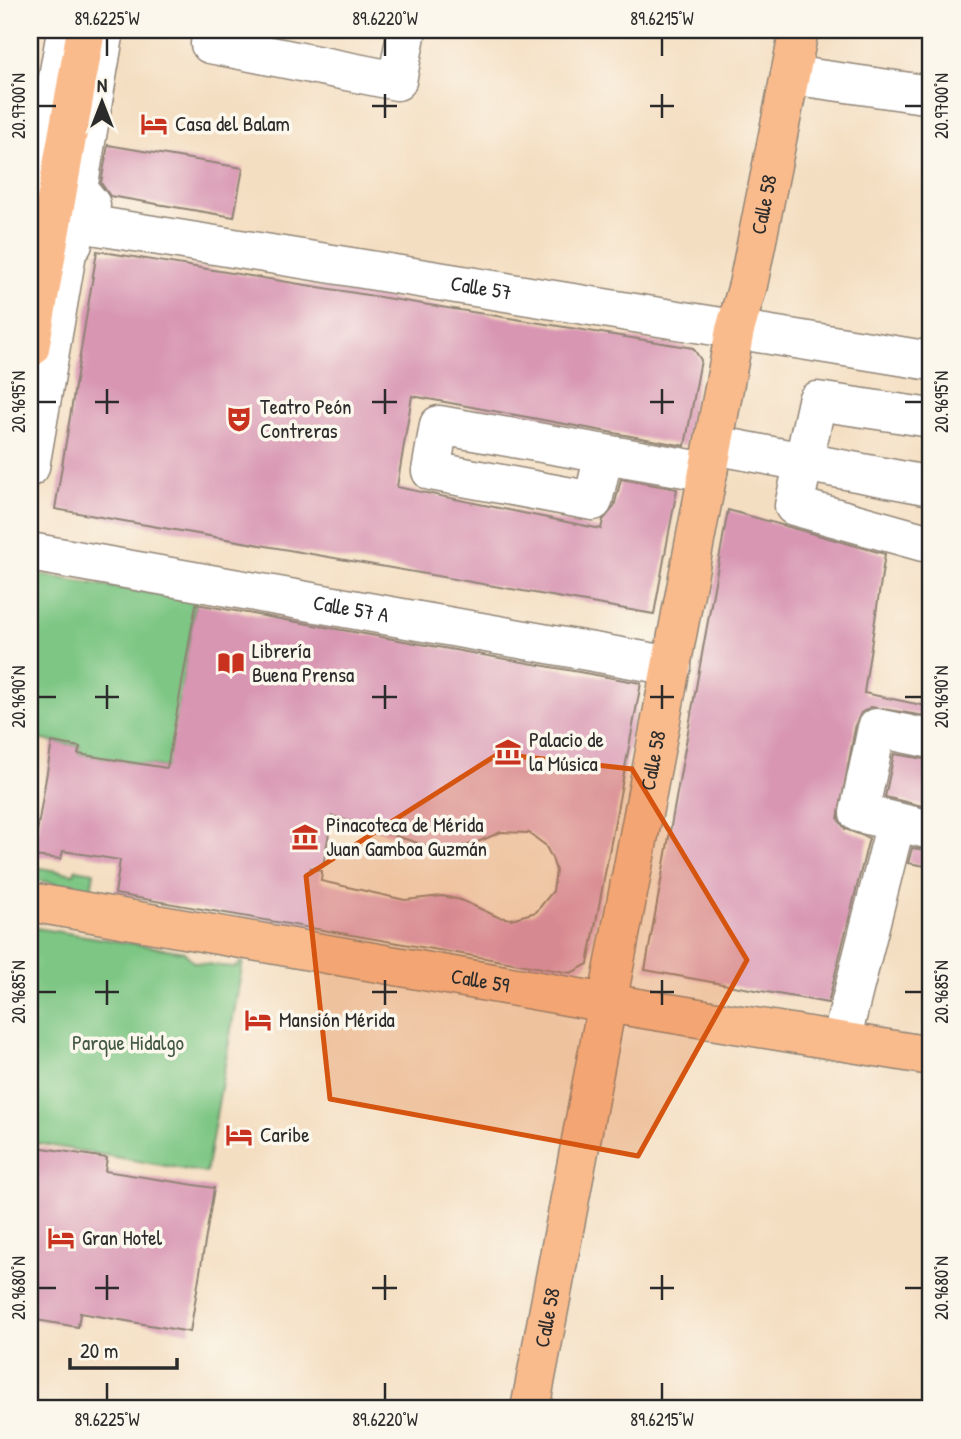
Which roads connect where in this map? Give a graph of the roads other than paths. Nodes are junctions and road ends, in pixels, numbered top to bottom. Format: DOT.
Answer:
graph roads {
  1 [pos="67,30"];
  2 [pos="86,30"];
  3 [pos="105,30"];
  4 [pos="212,30"];
  5 [pos="407,30"];
  6 [pos="799,30"];
  7 [pos="790,75"];
  8 [pos="931,95"];
  9 [pos="90,205"];
  10 [pos="46,218"];
  11 [pos="735,330"];
  12 [pos="30,348"];
  13 [pos="931,361"];
  14 [pos="931,418"];
  15 [pos="604,454"];
  16 [pos="711,459"];
  17 [pos="803,462"];
  18 [pos="30,467"];
  19 [pos="931,486"];
  20 [pos="931,498"];
  21 [pos="927,543"];
  22 [pos="30,552"];
  23 [pos="671,666"];
  24 [pos="931,739"];
  25 [pos="913,826"];
  26 [pos="30,902"];
  27 [pos="607,1003"];
  28 [pos="841,1041"];
  29 [pos="931,1056"];
  30 [pos="530,1409"];
  1 -- 10 [label="street"];
  2 -- 10 [label="main road"];
  3 -- 9 [label="street"];
  4 -- 5 [label="street"];
  6 -- 7 [label="main road, Calle 58"];
  7 -- 8 [label="street"];
  7 -- 11 [label="main road, Calle 58"];
  10 -- 11 [label="street, Calle 57"];
  10 -- 12 [label="main road"];
  10 -- 18 [label="street"];
  11 -- 13 [label="street, Calle 57"];
  11 -- 16 [label="main road, Calle 58"];
  14 -- 17 [label="street"];
  15 -- 16 [label="street"];
  16 -- 17 [label="street"];
  16 -- 23 [label="main road, Calle 58"];
  17 -- 19 [label="street"];
  17 -- 21 [label="street"];
  20 -- 21 [label="street"];
  22 -- 23 [label="street, Calle 57 A"];
  23 -- 27 [label="main road, Calle 58"];
  24 -- 25 [label="street"];
  25 -- 28 [label="street"];
  26 -- 27 [label="main road, Calle 59"];
  27 -- 28 [label="main road, Calle 59"];
  27 -- 30 [label="main road, Calle 58"];
  28 -- 29 [label="main road, Calle 59"];
}
